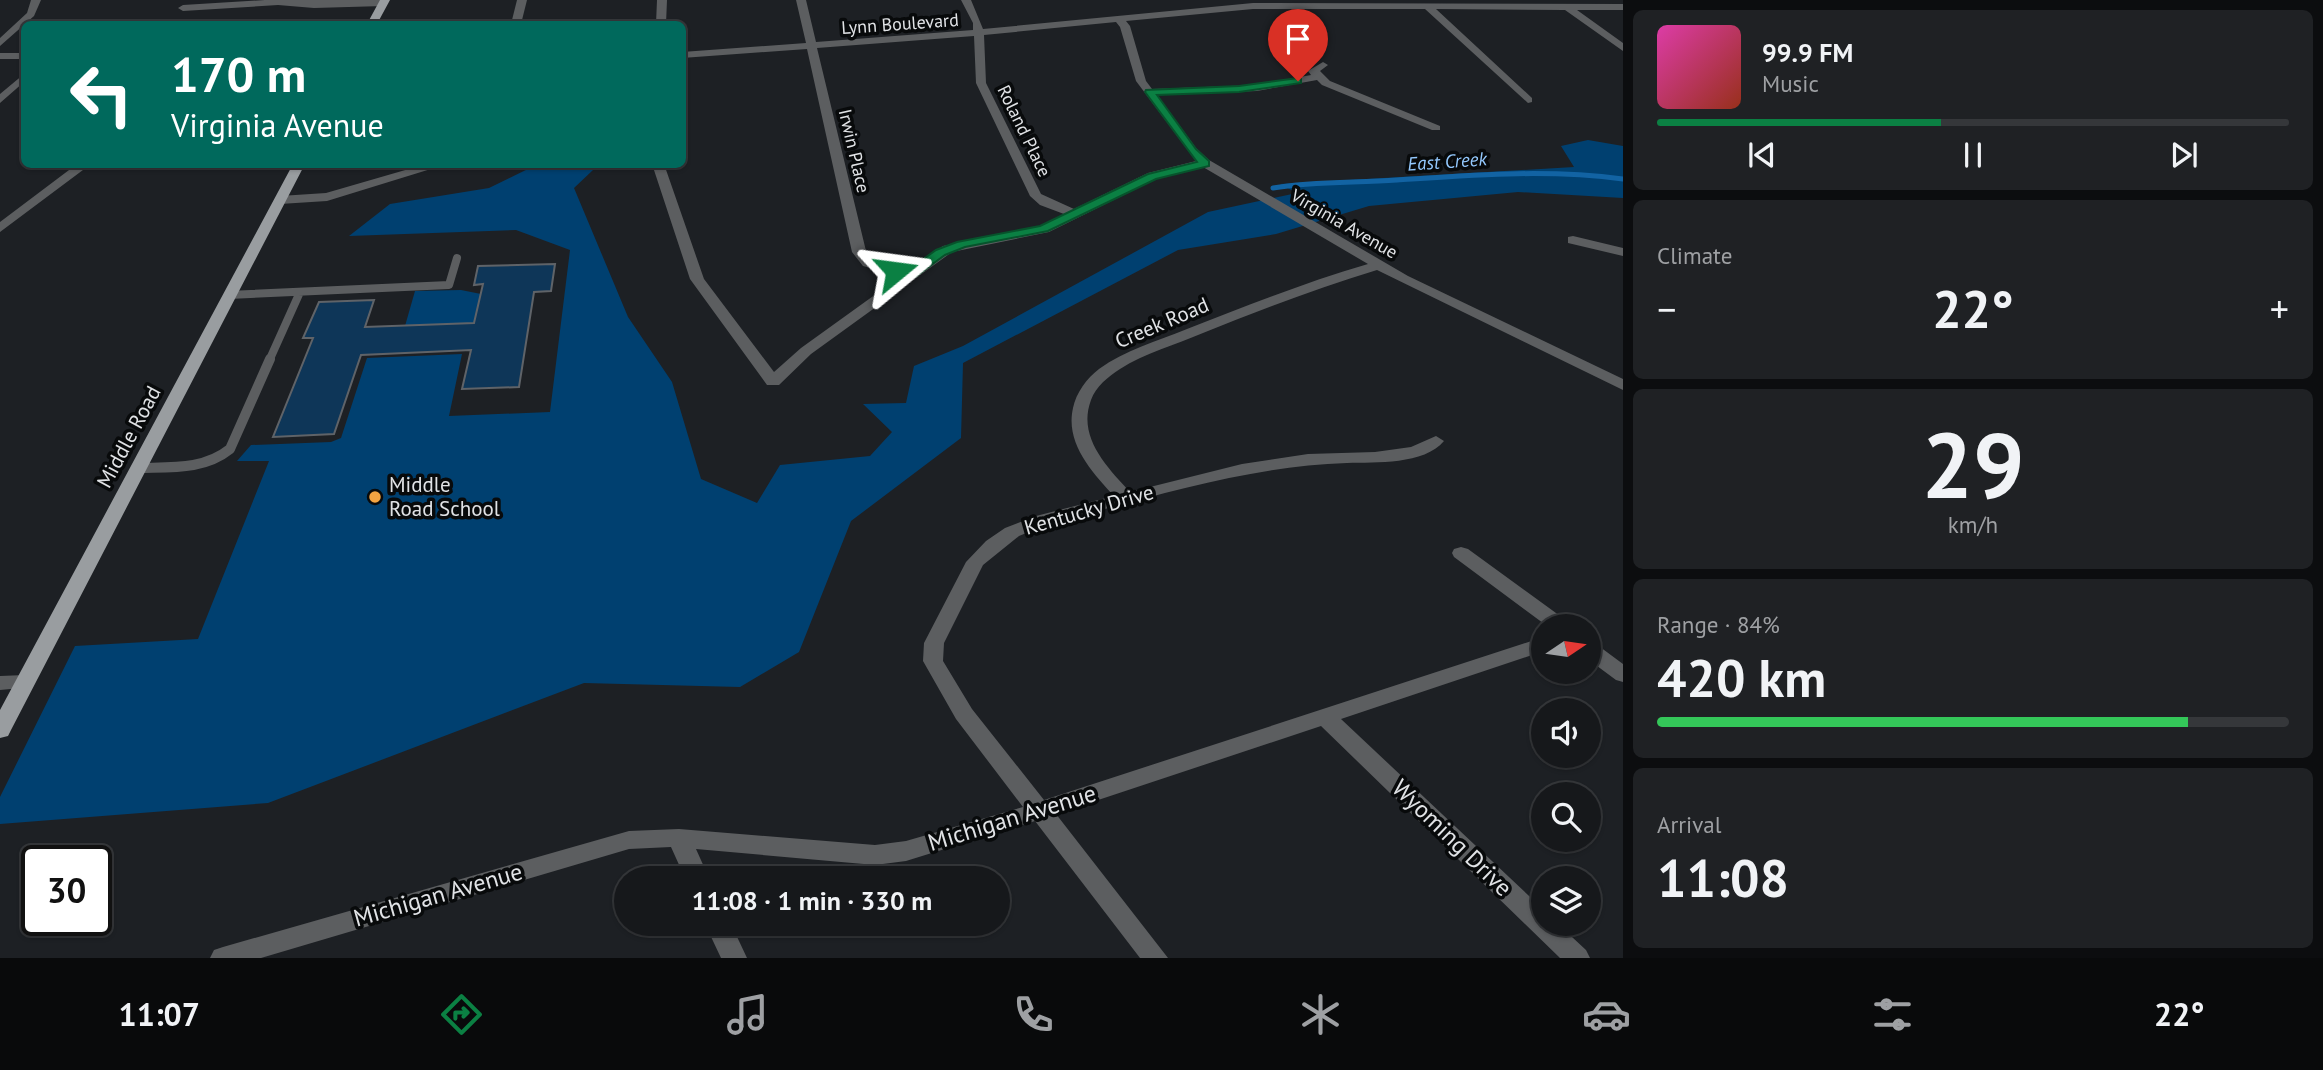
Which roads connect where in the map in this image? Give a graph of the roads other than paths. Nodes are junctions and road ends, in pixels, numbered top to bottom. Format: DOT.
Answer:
graph roads {
  1 [pos="36,0"];
  2 [pos="522,0"];
  3 [pos="662,0"];
  4 [pos="801,0"];
  5 [pos="966,0"];
  6 [pos="384,2"];
  7 [pos="1269,2"];
  8 [pos="1427,6"];
  9 [pos="1566,6"];
  10 [pos="1623,7"];
  11 [pos="183,8"];
  12 [pos="1118,19"];
  13 [pos="24,21"];
  14 [pos="374,21"];
  15 [pos="517,21"];
  16 [pos="661,21"];
  17 [pos="21,23"];
  18 [pos="978,33"];
  19 [pos="0,43"];
  20 [pos="812,46"];
  21 [pos="1623,48"];
  22 [pos="686,55"];
  23 [pos="0,56"];
  24 [pos="21,56"];
  25 [pos="21,80"];
  26 [pos="1150,92"];
  27 [pos="0,100"];
  28 [pos="1528,100"];
  29 [pos="1436,128"];
  30 [pos="1205,163"];
  31 [pos="80,168"];
  32 [pos="297,168"];
  33 [pos="426,168"];
  34 [pos="659,168"];
  35 [pos="280,200"];
  36 [pos="1075,214"];
  37 [pos="0,228"];
  38 [pos="1573,240"];
  39 [pos="1623,252"];
  40 [pos="457,258"];
  41 [pos="1379,265"];
  42 [pos="911,275"];
  43 [pos="300,292"];
  44 [pos="229,295"];
  45 [pos="1623,385"];
  46 [pos="1436,441"];
  47 [pos="139,468"];
  48 [pos="1126,499"];
  49 [pos="1461,553"];
  50 [pos="1544,614"];
  51 [pos="1531,648"];
  52 [pos="1601,658"];
  53 [pos="1623,675"];
  54 [pos="25,682"];
  55 [pos="0,683"];
  56 [pos="1326,718"];
  57 [pos="0,730"];
  58 [pos="1040,810"];
  59 [pos="679,838"];
  60 [pos="692,866"];
  61 [pos="724,936"];
  62 [pos="227,957"];
  63 [pos="734,958"];
  64 [pos="1155,958"];
  65 [pos="1577,958"];
  1 -- 13 [label="street"];
  2 -- 15 [label="street"];
  3 -- 16 [label="street"];
  4 -- 20 [label="street, Irwin Place"];
  5 -- 18 [label="street, Roland Place"];
  6 -- 11 [label="street"];
  6 -- 14 [label="main road"];
  7 -- 8 [label="street, Lynn Boulevard"];
  7 -- 12 [label="street, Lynn Boulevard"];
  8 -- 9 [label="street, Lynn Boulevard"];
  8 -- 28 [label="street"];
  9 -- 10 [label="street, Lynn Boulevard"];
  9 -- 21 [label="street"];
  12 -- 18 [label="street, Lynn Boulevard"];
  12 -- 26 [label="street, Virginia Avenue"];
  17 -- 19 [label="street"];
  18 -- 20 [label="street, Lynn Boulevard"];
  18 -- 36 [label="street, Roland Place"];
  20 -- 22 [label="street, Lynn Boulevard"];
  20 -- 42 [label="street, Irwin Place"];
  23 -- 24 [label="street"];
  25 -- 27 [label="street"];
  26 -- 29 [label="street"];
  26 -- 30 [label="street, Virginia Avenue"];
  30 -- 36 [label="street"];
  30 -- 41 [label="street, Virginia Avenue"];
  31 -- 37 [label="street"];
  32 -- 35 [label="main road, Middle Road"];
  33 -- 35 [label="street"];
  34 -- 42 [label="street"];
  35 -- 44 [label="main road, Middle Road"];
  36 -- 42 [label="street"];
  38 -- 39 [label="street"];
  40 -- 43 [label="lane"];
  41 -- 45 [label="street, Virginia Avenue"];
  41 -- 48 [label="street, Creek Road"];
  43 -- 44 [label="lane"];
  43 -- 47 [label="lane"];
  44 -- 47 [label="main road, Middle Road"];
  46 -- 48 [label="street, Kentucky Drive"];
  47 -- 54 [label="main road, Middle Road"];
  48 -- 58 [label="street, Kentucky Drive"];
  49 -- 50 [label="street"];
  51 -- 56 [label="street, Michigan Avenue"];
  52 -- 53 [label="street"];
  54 -- 55 [label="street"];
  54 -- 57 [label="main road, Middle Road"];
  56 -- 58 [label="street, Michigan Avenue"];
  56 -- 65 [label="street, Wyoming Drive"];
  58 -- 59 [label="street, Michigan Avenue"];
  58 -- 64 [label="street, Kentucky Drive"];
  59 -- 60 [label="street"];
  59 -- 62 [label="street, Michigan Avenue"];
  61 -- 63 [label="street"];
}
